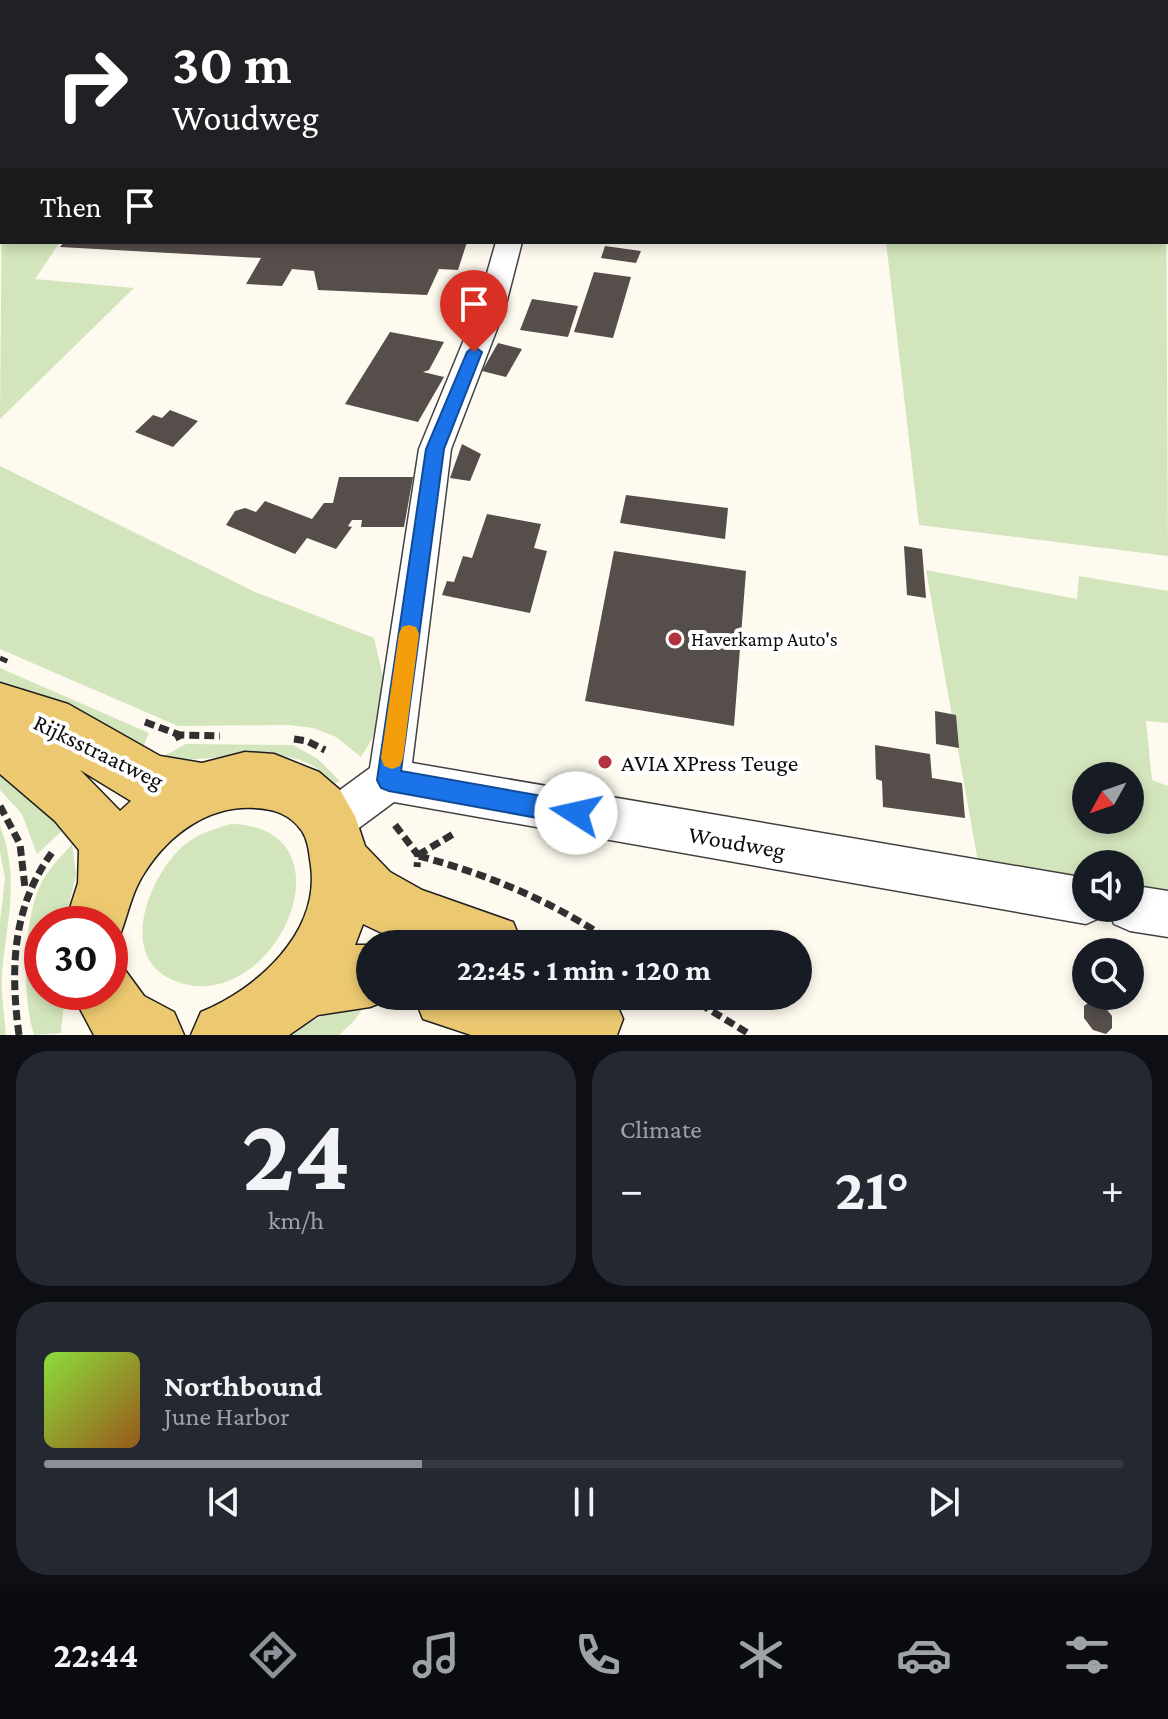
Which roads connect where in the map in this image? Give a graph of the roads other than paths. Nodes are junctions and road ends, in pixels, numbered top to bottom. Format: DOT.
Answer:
graph roads {
  1 [pos="508,244"];
  2 [pos="0,708"];
  3 [pos="0,738"];
  4 [pos="389,780"];
  5 [pos="199,789"];
  6 [pos="335,842"];
  7 [pos="1072,899"];
  8 [pos="101,903"];
  9 [pos="1144,910"];
  10 [pos="1168,914"];
  11 [pos="453,930"];
  12 [pos="356,977"];
  13 [pos="285,998"];
  14 [pos="495,1010"];
  15 [pos="592,1017"];
  16 [pos="224,1035"];
  1 -- 4 [label="street"];
  2 -- 5 [label="main road, Rijksstraatweg"];
  3 -- 8 [label="main road, Rijksstraatweg"];
  4 -- 6 [label="street"];
  4 -- 7 [label="street, Woudweg"];
  5 -- 6 [label="main road"];
  5 -- 8 [label="main road"];
  6 -- 11 [label="main road"];
  6 -- 13 [label="main road"];
  9 -- 10 [label="street"];
  12 -- 13 [label="main road"];
  13 -- 16 [label="main road"];
  14 -- 15 [label="main road"];
}
